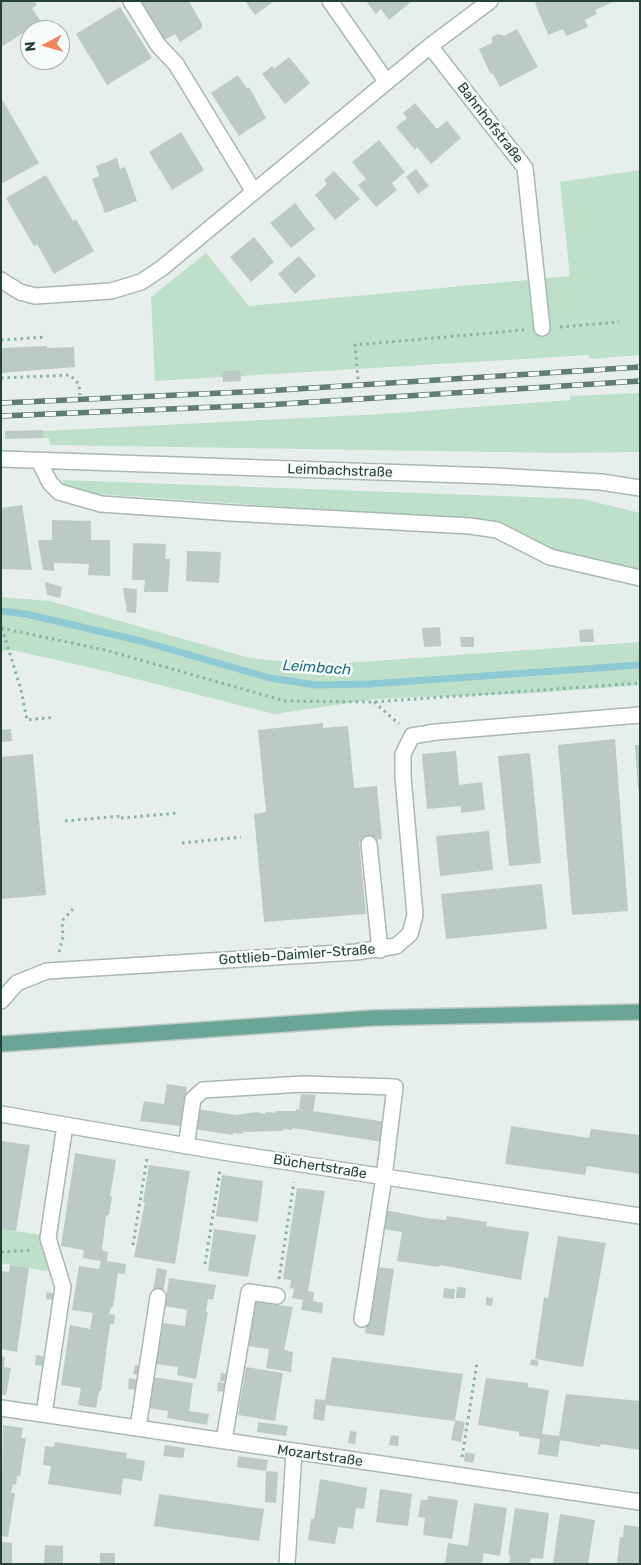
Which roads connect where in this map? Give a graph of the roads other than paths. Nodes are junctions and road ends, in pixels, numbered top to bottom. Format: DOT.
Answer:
graph roads {
  1 [pos="131,1"];
  2 [pos="330,1"];
  3 [pos="490,1"];
  4 [pos="430,46"];
  5 [pos="386,81"];
  6 [pos="254,192"];
  7 [pos="1,280"];
  8 [pos="542,328"];
  9 [pos="1,459"];
  10 [pos="39,461"];
  11 [pos="640,488"];
  12 [pos="640,578"];
  13 [pos="640,715"];
  14 [pos="369,844"];
  15 [pos="380,950"];
  16 [pos="1,1001"];
  17 [pos="640,1012"];
  18 [pos="1,1044"];
  19 [pos="1,1114"];
  20 [pos="66,1125"];
  21 [pos="186,1146"];
  22 [pos="384,1177"];
  23 [pos="640,1216"];
  24 [pos="158,1296"];
  25 [pos="277,1296"];
  26 [pos="362,1319"];
  27 [pos="1,1408"];
  28 [pos="44,1414"];
  29 [pos="138,1428"];
  30 [pos="224,1440"];
  31 [pos="294,1452"];
  32 [pos="640,1502"];
  33 [pos="287,1564"];
  1 -- 6 [label="street"];
  2 -- 5 [label="street"];
  3 -- 4 [label="street"];
  4 -- 5 [label="street"];
  4 -- 8 [label="street, Bahnhofstraße"];
  5 -- 6 [label="street"];
  6 -- 7 [label="street"];
  9 -- 10 [label="street, Leimbachstraße"];
  10 -- 11 [label="street, Leimbachstraße"];
  10 -- 12 [label="street"];
  13 -- 15 [label="street, Gottlieb-Daimler-Straße"];
  14 -- 15 [label="street"];
  15 -- 16 [label="street, Gottlieb-Daimler-Straße"];
  17 -- 18 [label="main road"];
  19 -- 20 [label="street, Büchertstraße"];
  20 -- 21 [label="street, Büchertstraße"];
  20 -- 28 [label="street"];
  21 -- 22 [label="street, Büchertstraße"];
  21 -- 22 [label="street"];
  22 -- 23 [label="street, Büchertstraße"];
  22 -- 26 [label="street"];
  24 -- 29 [label="street"];
  25 -- 30 [label="street"];
  27 -- 28 [label="street, Mozartstraße"];
  28 -- 29 [label="street, Mozartstraße"];
  29 -- 30 [label="street, Mozartstraße"];
  30 -- 31 [label="street, Mozartstraße"];
  31 -- 32 [label="street, Mozartstraße"];
  31 -- 33 [label="street"];
}
